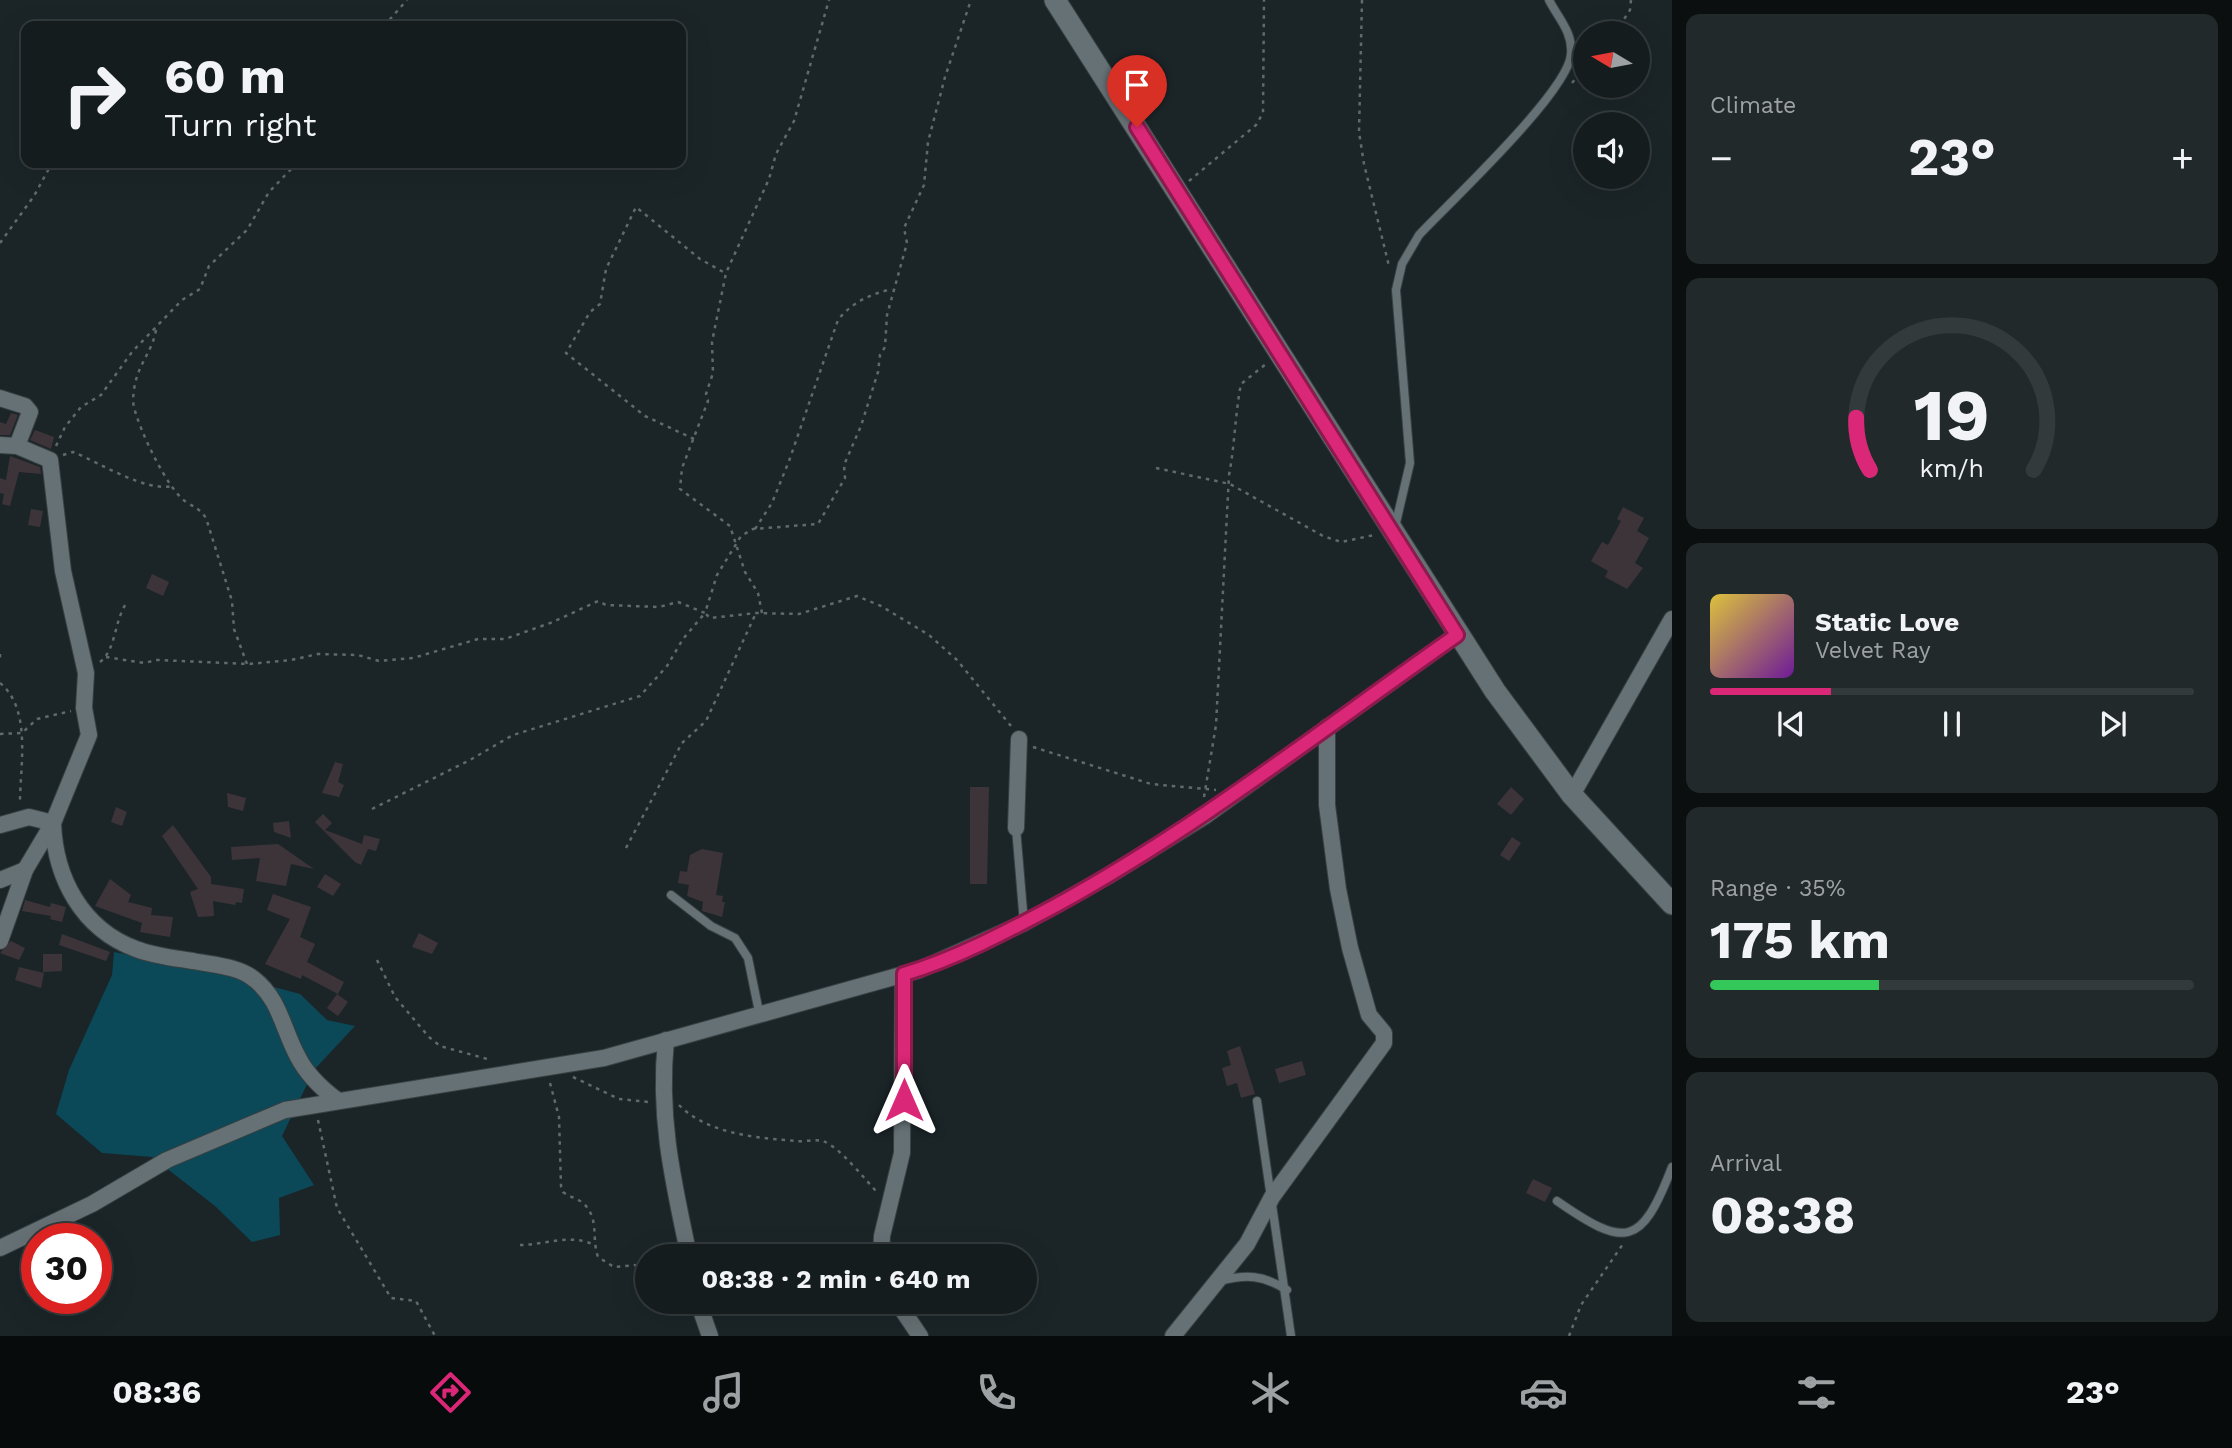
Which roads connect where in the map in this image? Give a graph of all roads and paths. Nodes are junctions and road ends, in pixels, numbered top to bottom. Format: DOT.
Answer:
graph roads {
  1 [pos="407,0"];
  2 [pos="829,0"];
  3 [pos="971,0"];
  4 [pos="1055,0"];
  5 [pos="1264,0"];
  6 [pos="1362,0"];
  7 [pos="1549,0"];
  8 [pos="1631,0"];
  9 [pos="388,21"];
  10 [pos="1623,21"];
  11 [pos="49,168"];
  12 [pos="293,168"];
  13 [pos="1178,190"];
  14 [pos="0,243"];
  15 [pos="726,273"];
  16 [pos="1398,277"];
  17 [pos="894,289"];
  18 [pos="156,327"];
  19 [pos="1281,355"];
  20 [pos="0,398"];
  21 [pos="694,439"];
  22 [pos="0,445"];
  23 [pos="17,446"];
  24 [pos="50,460"];
  25 [pos="1156,468"];
  26 [pos="1230,484"];
  27 [pos="173,486"];
  28 [pos="755,529"];
  29 [pos="1394,531"];
  30 [pos="735,545"];
  31 [pos="128,601"];
  32 [pos="705,613"];
  33 [pos="756,613"];
  34 [pos="762,613"];
  35 [pos="1672,619"];
  36 [pos="1457,635"];
  37 [pos="106,657"];
  38 [pos="247,664"];
  39 [pos="86,673"];
  40 [pos="0,683"];
  41 [pos="84,708"];
  42 [pos="1326,727"];
  43 [pos="22,733"];
  44 [pos="0,734"];
  45 [pos="1019,739"];
  46 [pos="1203,790"];
  47 [pos="1240,790"];
  48 [pos="1572,795"];
  49 [pos="372,809"];
  50 [pos="1205,816"];
  51 [pos="29,817"];
  52 [pos="53,823"];
  53 [pos="0,825"];
  54 [pos="1016,828"];
  55 [pos="626,848"];
  56 [pos="25,870"];
  57 [pos="0,880"];
  58 [pos="671,895"];
  59 [pos="1672,904"];
  60 [pos="1024,923"];
  61 [pos="0,941"];
  62 [pos="377,960"];
  63 [pos="904,974"];
  64 [pos="759,1013"];
  65 [pos="666,1040"];
  66 [pos="558,1065"];
  67 [pos="537,1069"];
  68 [pos="513,1071"];
  69 [pos="337,1100"];
  70 [pos="1257,1101"];
  71 [pos="662,1102"];
  72 [pos="313,1104"];
  73 [pos="1672,1167"];
  74 [pos="1272,1197"];
  75 [pos="1557,1200"];
  76 [pos="890,1206"];
  77 [pos="1627,1235"];
  78 [pos="686,1244"];
  79 [pos="882,1244"];
  80 [pos="520,1245"];
  81 [pos="594,1245"];
  82 [pos="0,1248"];
  83 [pos="635,1265"];
  84 [pos="1220,1281"];
  85 [pos="1287,1290"];
  86 [pos="702,1314"];
  87 [pos="905,1314"];
  88 [pos="435,1336"];
  89 [pos="710,1336"];
  90 [pos="920,1336"];
  91 [pos="1173,1336"];
  92 [pos="1291,1336"];
  93 [pos="1569,1336"];
  1 -- 9 [label="path"];
  2 -- 15 [label="path"];
  3 -- 17 [label="path"];
  4 -- 13 [label="street"];
  5 -- 13 [label="path"];
  6 -- 16 [label="path"];
  7 -- 16 [label="lane"];
  8 -- 10 [label="path"];
  11 -- 14 [label="path"];
  12 -- 18 [label="path"];
  13 -- 19 [label="street"];
  15 -- 21 [label="path"];
  15 -- 21 [label="path"];
  16 -- 29 [label="lane"];
  17 -- 28 [label="path"];
  17 -- 28 [label="path"];
  18 -- 24 [label="path"];
  18 -- 27 [label="path"];
  19 -- 26 [label="path"];
  19 -- 29 [label="street"];
  20 -- 23 [label="street"];
  21 -- 30 [label="path"];
  22 -- 23 [label="street"];
  23 -- 24 [label="street"];
  24 -- 27 [label="path"];
  24 -- 39 [label="street"];
  25 -- 26 [label="path"];
  26 -- 29 [label="path"];
  26 -- 46 [label="path"];
  27 -- 38 [label="path"];
  28 -- 30 [label="path"];
  29 -- 36 [label="street"];
  30 -- 32 [label="path"];
  30 -- 34 [label="path"];
  31 -- 37 [label="path"];
  32 -- 33 [label="path"];
  32 -- 38 [label="path"];
  32 -- 49 [label="path"];
  33 -- 34 [label="path"];
  33 -- 55 [label="path"];
  34 -- 45 [label="path"];
  35 -- 48 [label="street"];
  36 -- 42 [label="street"];
  36 -- 48 [label="street"];
  37 -- 38 [label="path"];
  37 -- 39 [label="path"];
  39 -- 41 [label="street"];
  40 -- 43 [label="path"];
  41 -- 43 [label="path"];
  41 -- 52 [label="street"];
  42 -- 47 [label="street"];
  42 -- 74 [label="street"];
  43 -- 44 [label="path"];
  43 -- 51 [label="path"];
  45 -- 46 [label="path"];
  45 -- 54 [label="street"];
  46 -- 47 [label="path"];
  46 -- 50 [label="path"];
  47 -- 50 [label="street"];
  48 -- 59 [label="street"];
  50 -- 60 [label="street"];
  51 -- 52 [label="street"];
  51 -- 53 [label="street"];
  52 -- 56 [label="street"];
  52 -- 69 [label="street"];
  54 -- 60 [label="lane"];
  56 -- 57 [label="street"];
  56 -- 61 [label="street"];
  58 -- 64 [label="lane"];
  60 -- 63 [label="street"];
  62 -- 68 [label="path"];
  63 -- 64 [label="street"];
  63 -- 76 [label="street"];
  64 -- 65 [label="street"];
  65 -- 66 [label="street"];
  65 -- 71 [label="street"];
  66 -- 67 [label="street"];
  66 -- 71 [label="path"];
  67 -- 68 [label="street"];
  67 -- 81 [label="path"];
  68 -- 69 [label="street"];
  69 -- 72 [label="street"];
  70 -- 74 [label="lane"];
  71 -- 76 [label="path"];
  71 -- 78 [label="street"];
  72 -- 82 [label="street"];
  72 -- 88 [label="path"];
  73 -- 77 [label="lane"];
  74 -- 84 [label="street"];
  74 -- 85 [label="lane"];
  75 -- 77 [label="lane"];
  76 -- 79 [label="street"];
  77 -- 93 [label="path"];
  80 -- 81 [label="path"];
  81 -- 83 [label="path"];
  84 -- 85 [label="lane"];
  84 -- 91 [label="street"];
  85 -- 92 [label="lane"];
  86 -- 89 [label="street"];
  87 -- 90 [label="street"];
}
